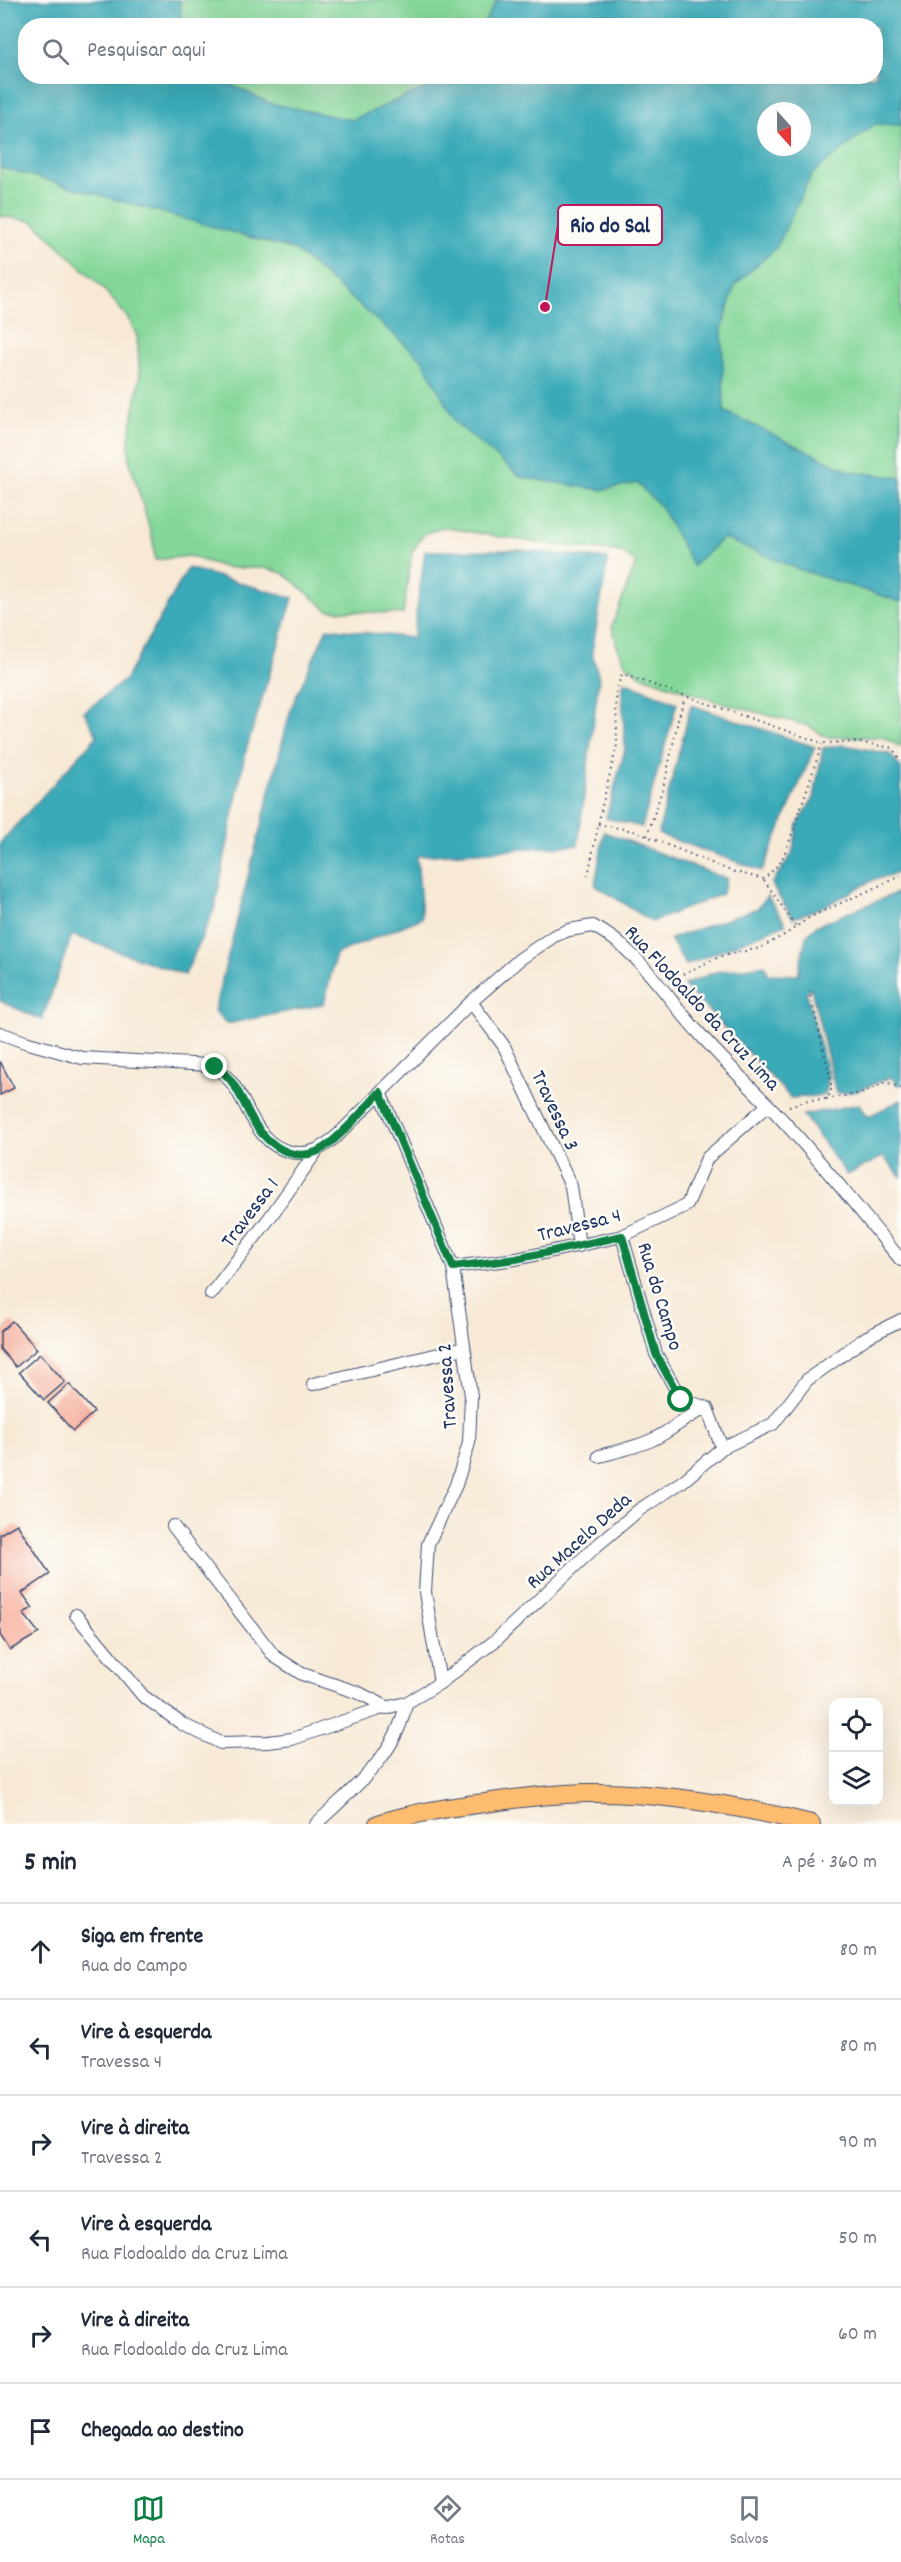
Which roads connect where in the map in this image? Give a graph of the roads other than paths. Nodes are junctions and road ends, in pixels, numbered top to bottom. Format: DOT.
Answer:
graph roads {
  1 [pos="471,1002"];
  2 [pos="0,1033"];
  3 [pos="380,1092"];
  4 [pos="771,1108"];
  5 [pos="316,1152"];
  6 [pos="622,1236"];
  7 [pos="579,1246"];
  8 [pos="901,1260"];
  9 [pos="453,1267"];
  10 [pos="211,1294"];
  11 [pos="901,1320"];
  12 [pos="464,1348"];
  13 [pos="313,1384"];
  14 [pos="707,1408"];
  15 [pos="722,1448"];
  16 [pos="599,1456"];
  17 [pos="172,1526"];
  18 [pos="76,1615"];
  19 [pos="440,1683"];
  20 [pos="406,1703"];
  21 [pos="389,1708"];
  22 [pos="316,1824"];
  23 [pos="378,1824"];
  24 [pos="811,1824"];
  1 -- 3 [label="street, Rua Flodoaldo da Cruz Lima"];
  1 -- 4 [label="street, Rua Flodoaldo da Cruz Lima"];
  1 -- 7 [label="street, Travessa 3"];
  2 -- 5 [label="street"];
  3 -- 5 [label="street, Rua Flodoaldo da Cruz Lima"];
  3 -- 9 [label="street, Travessa 2"];
  4 -- 6 [label="street, Travessa 4"];
  4 -- 8 [label="street, Rua Flodoaldo da Cruz Lima"];
  5 -- 10 [label="street, Travessa 1"];
  6 -- 7 [label="street, Travessa 4"];
  6 -- 14 [label="street, Rua do Campo"];
  7 -- 9 [label="street, Travessa 4"];
  9 -- 12 [label="street, Travessa 2"];
  11 -- 15 [label="street, Rua Macelo Deda"];
  12 -- 13 [label="street"];
  12 -- 19 [label="street, Travessa 2"];
  14 -- 15 [label="street"];
  14 -- 16 [label="street"];
  15 -- 19 [label="street, Rua Macelo Deda"];
  17 -- 21 [label="street"];
  18 -- 21 [label="street, Rua Macelo Deda"];
  19 -- 20 [label="street, Rua Macelo Deda"];
  20 -- 21 [label="street, Rua Macelo Deda"];
  20 -- 22 [label="street"];
  23 -- 24 [label="main road"];
}
